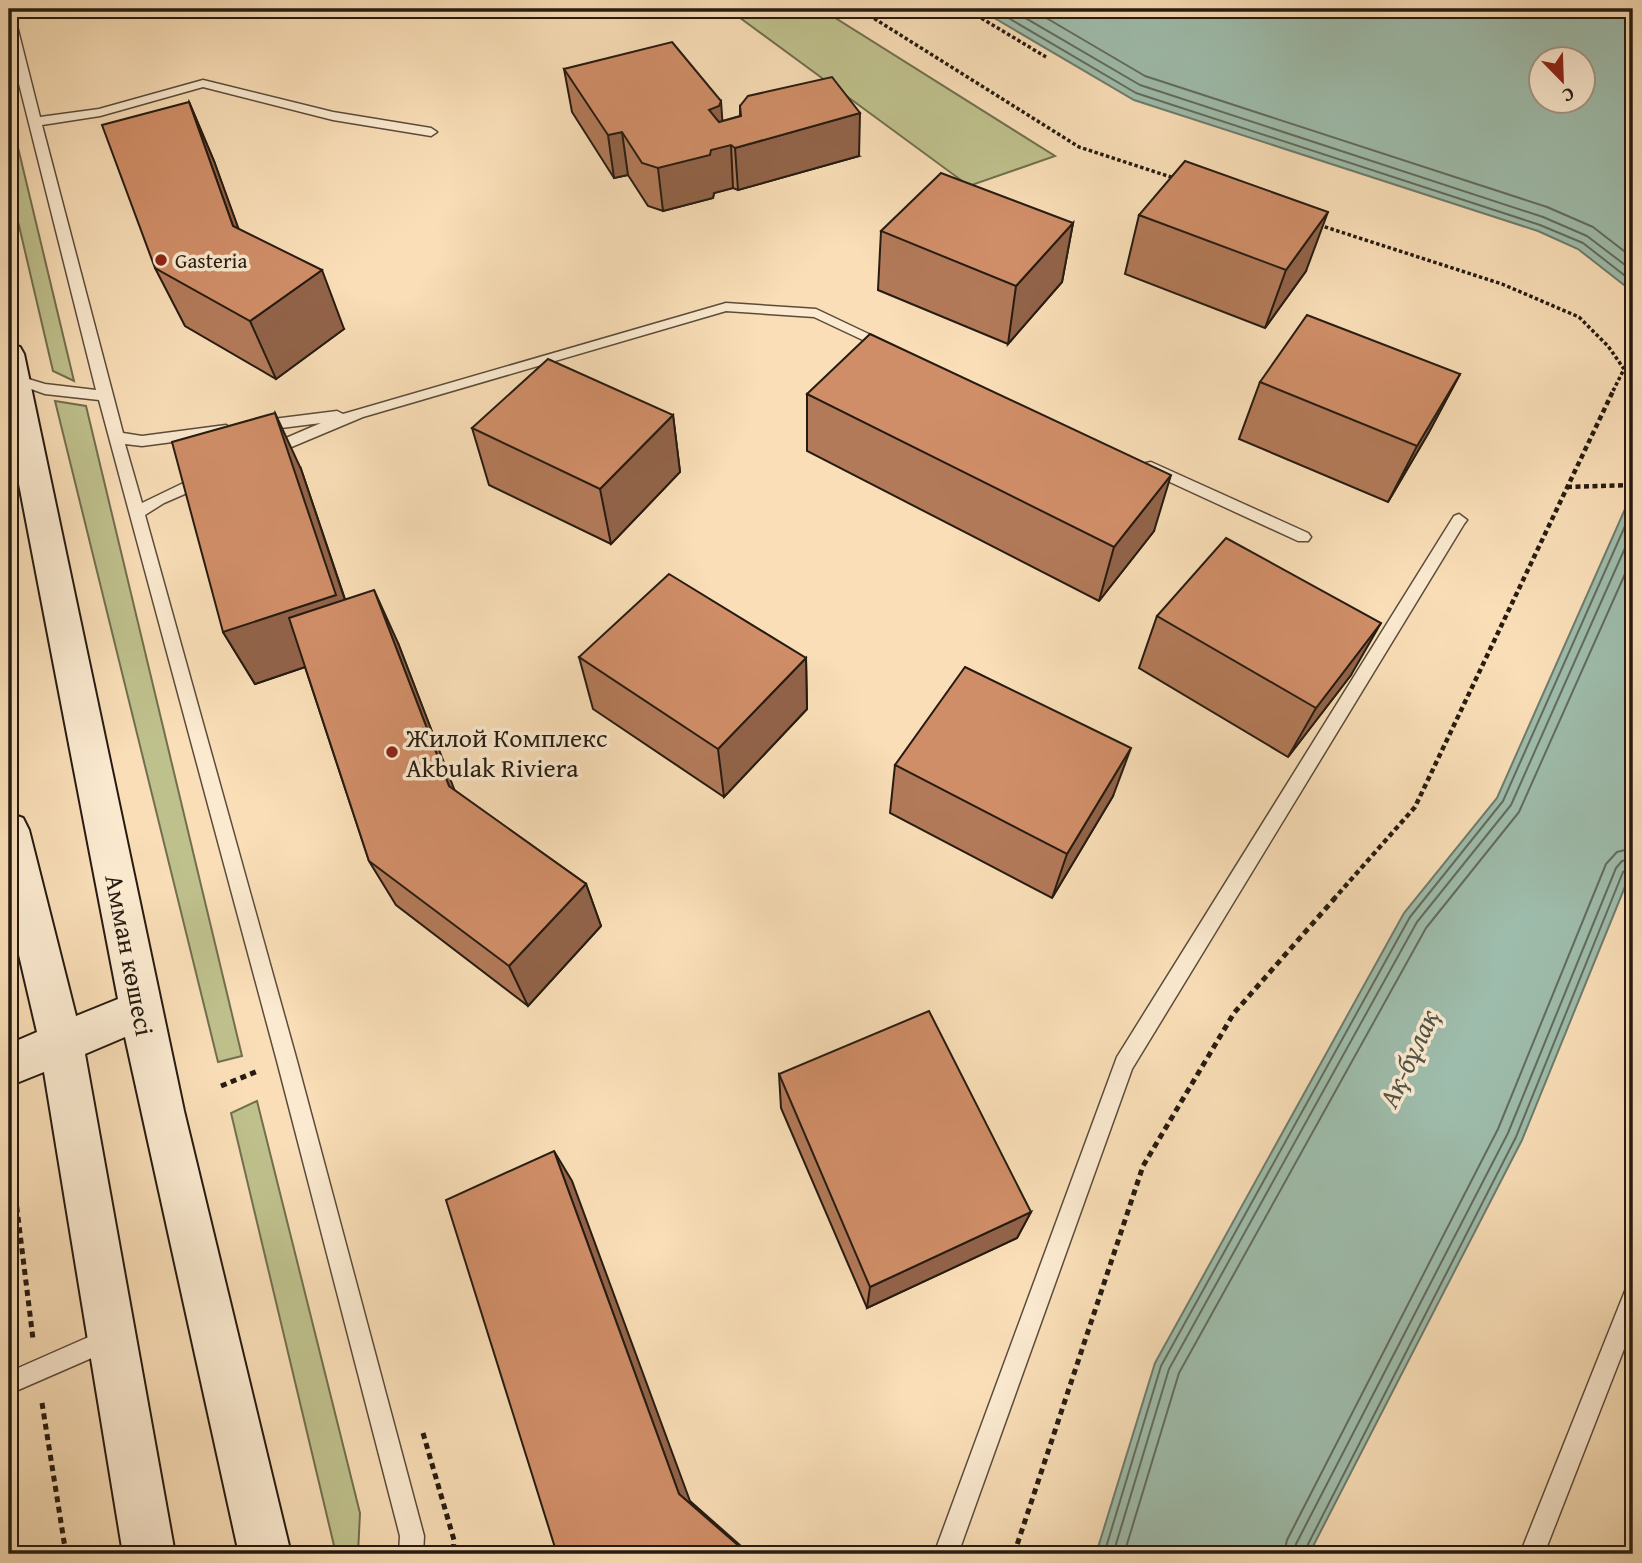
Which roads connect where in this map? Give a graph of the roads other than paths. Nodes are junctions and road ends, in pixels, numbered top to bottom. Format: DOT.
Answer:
graph roads {
  1 [pos="9,18"];
  2 [pos="12,40"];
  3 [pos="36,121"];
  4 [pos="431,132"];
  5 [pos="904,354"];
  6 [pos="12,367"];
  7 [pos="105,396"];
  8 [pos="358,413"];
  9 [pos="118,438"];
  10 [pos="258,456"];
  11 [pos="1141,463"];
  12 [pos="221,472"];
  13 [pos="137,513"];
  14 [pos="1459,520"];
  15 [pos="1303,537"];
  16 [pos="9,830"];
  17 [pos="141,1010"];
  18 [pos="61,1042"];
  19 [pos="9,1065"];
  20 [pos="1633,1299"];
  21 [pos="112,1338"];
  22 [pos="9,1383"];
  23 [pos="149,1554"];
  24 [pos="265,1554"];
  25 [pos="411,1554"];
  26 [pos="946,1554"];
  27 [pos="1532,1554"];
  1 -- 2 [label="lane"];
  2 -- 3 [label="lane"];
  3 -- 4 [label="lane"];
  3 -- 7 [label="lane"];
  5 -- 8 [label="lane"];
  6 -- 7 [label="lane"];
  6 -- 17 [label="main road, Амман көшесі"];
  7 -- 9 [label="lane"];
  8 -- 9 [label="lane"];
  8 -- 10 [label="lane"];
  9 -- 13 [label="lane"];
  11 -- 15 [label="lane"];
  12 -- 13 [label="lane"];
  13 -- 25 [label="lane"];
  14 -- 26 [label="lane"];
  16 -- 18 [label="main road"];
  17 -- 18 [label="main road"];
  17 -- 24 [label="main road, Амман көшесі"];
  18 -- 19 [label="main road"];
  18 -- 21 [label="main road"];
  20 -- 27 [label="lane"];
  21 -- 22 [label="lane"];
  21 -- 23 [label="main road"];
}
